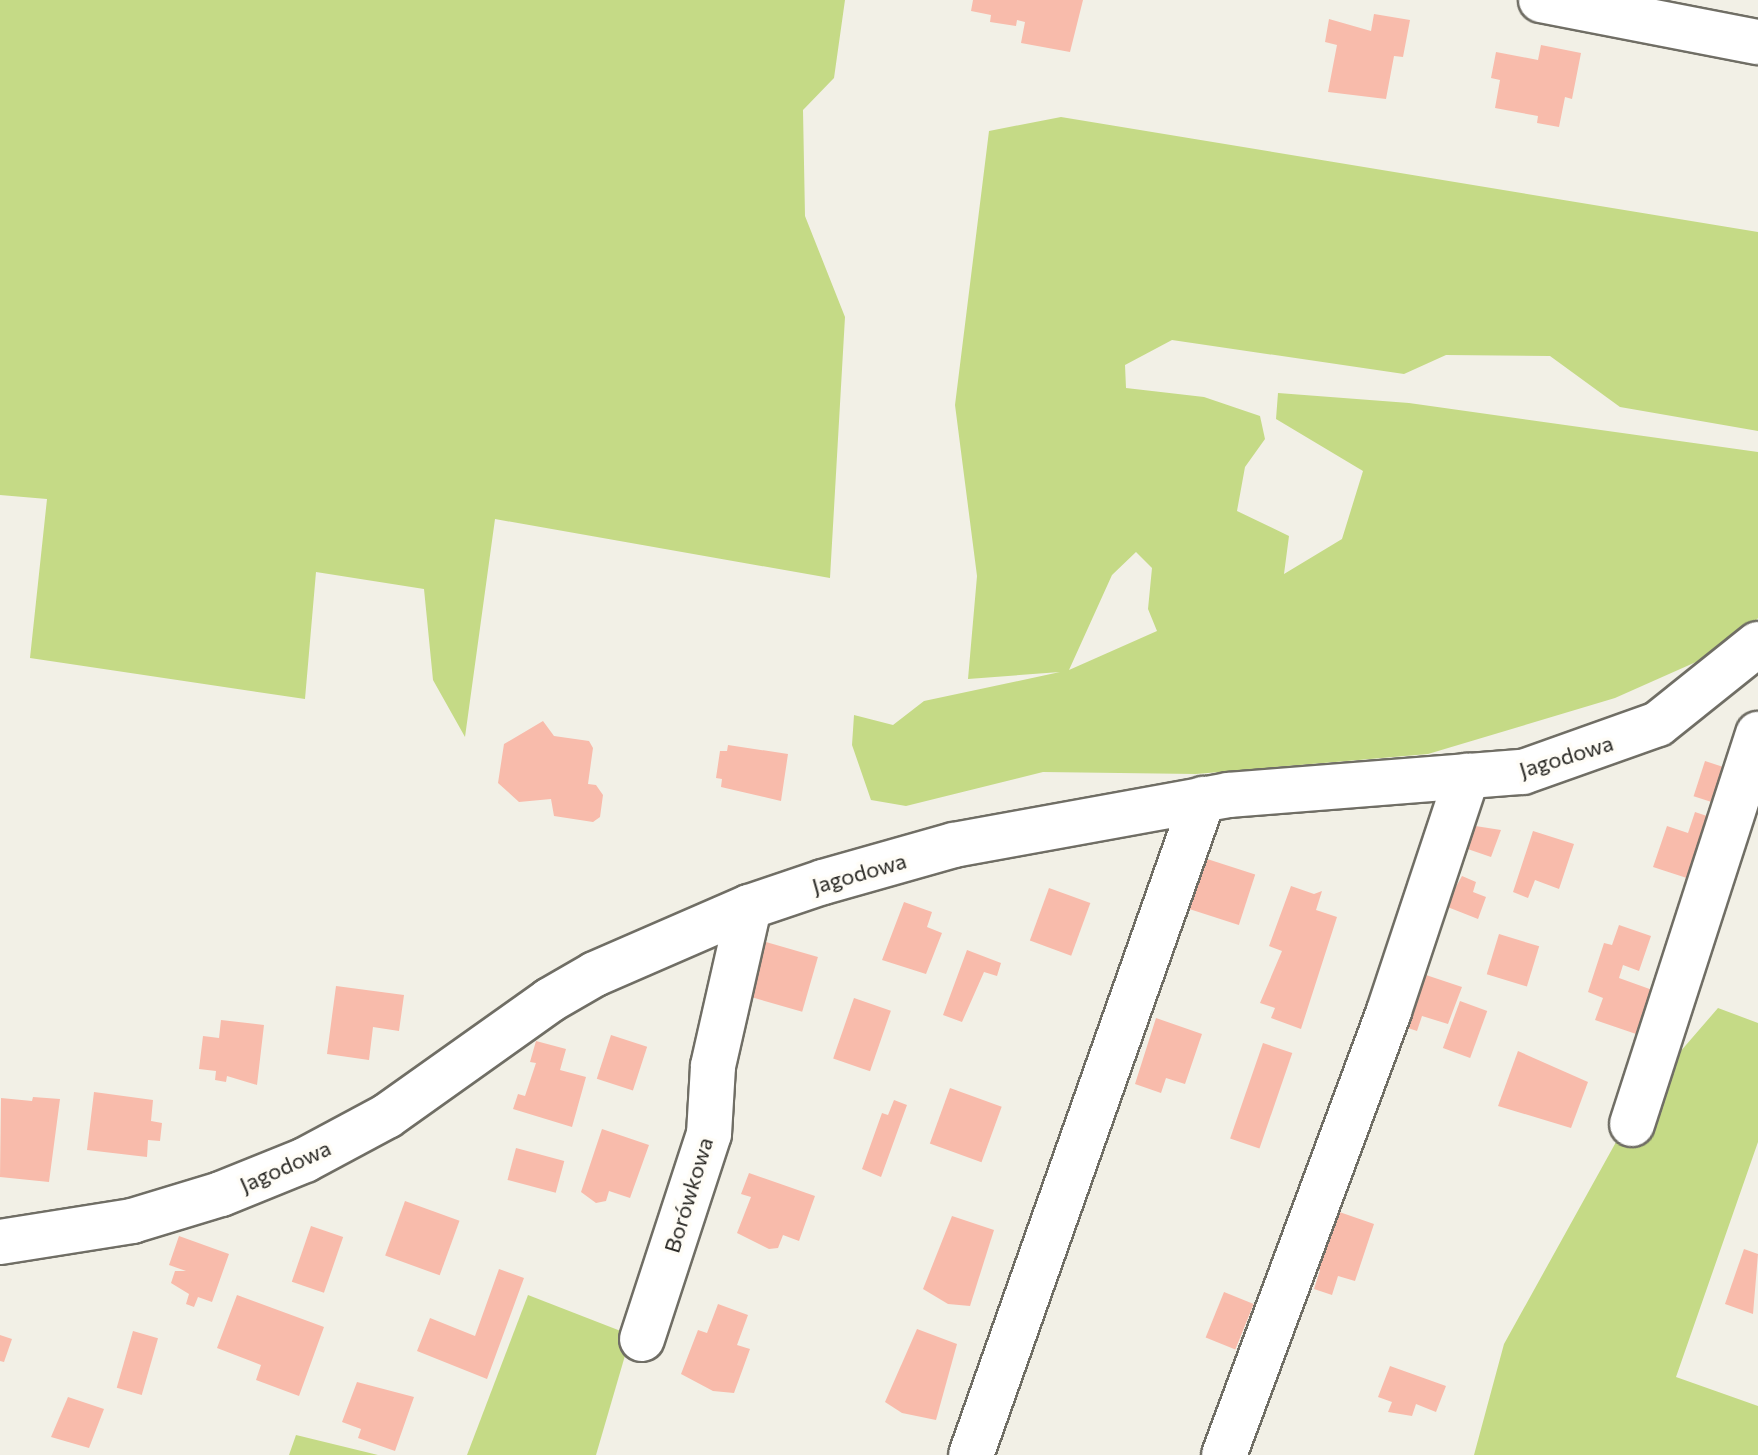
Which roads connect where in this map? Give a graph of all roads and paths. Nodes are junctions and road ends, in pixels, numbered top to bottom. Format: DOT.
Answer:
graph roads {
  1 [pos="1541,0"];
  2 [pos="1758,42"];
  3 [pos="1758,644"];
  4 [pos="1758,734"];
  5 [pos="1467,776"];
  6 [pos="1203,799"];
  7 [pos="749,907"];
  8 [pos="1632,1124"];
  9 [pos="0,1242"];
  10 [pos="642,1339"];
  11 [pos="971,1455"];
  12 [pos="1224,1455"];
  1 -- 2 [label="street"];
  3 -- 5 [label="street, Jagodowa"];
  4 -- 8 [label="street"];
  5 -- 6 [label="street, Jagodowa"];
  5 -- 12 [label="street"];
  6 -- 7 [label="street, Jagodowa"];
  6 -- 11 [label="street"];
  7 -- 9 [label="street, Jagodowa"];
  7 -- 10 [label="street, Borówkowa"];
}
